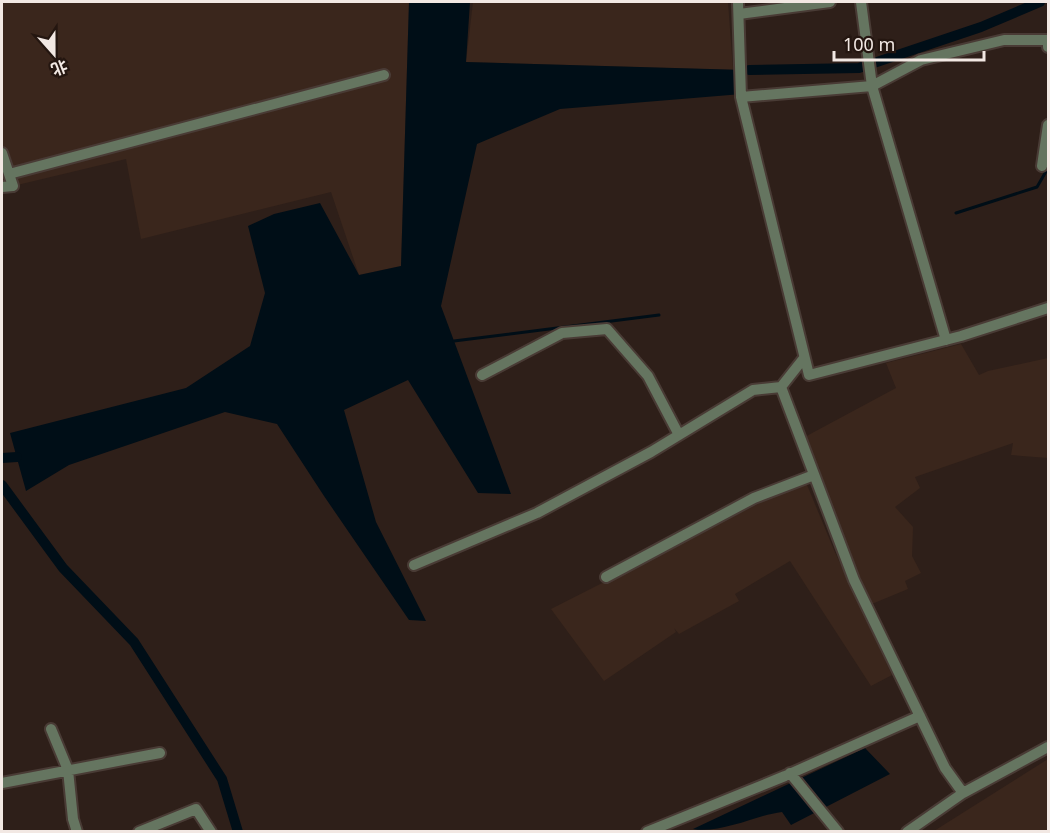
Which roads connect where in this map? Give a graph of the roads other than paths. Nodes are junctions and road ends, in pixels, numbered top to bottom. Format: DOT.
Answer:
graph roads {
  1 [pos="738,2"];
  2 [pos="830,2"];
  3 [pos="861,2"];
  4 [pos="739,14"];
  5 [pos="1048,47"];
  6 [pos="384,75"];
  7 [pos="872,86"];
  8 [pos="741,97"];
  9 [pos="1048,125"];
  10 [pos="2,153"];
  11 [pos="1042,166"];
  12 [pos="9,174"];
  13 [pos="2,187"];
  14 [pos="1048,308"];
  15 [pos="946,340"];
  16 [pos="804,358"];
  17 [pos="482,375"];
  18 [pos="781,387"];
  19 [pos="679,435"];
  20 [pos="814,475"];
  21 [pos="414,565"];
  22 [pos="606,577"];
  23 [pos="920,716"];
  24 [pos="51,729"];
  25 [pos="1048,747"];
  26 [pos="160,753"];
  27 [pos="68,770"];
  28 [pos="790,773"];
  29 [pos="2,783"];
  30 [pos="963,793"];
  31 [pos="77,831"];
  32 [pos="139,831"];
  33 [pos="211,831"];
  34 [pos="647,831"];
  35 [pos="838,831"];
  36 [pos="907,831"];
  1 -- 4 [label="street"];
  2 -- 4 [label="street"];
  3 -- 7 [label="street"];
  4 -- 8 [label="street"];
  5 -- 7 [label="street"];
  6 -- 12 [label="street"];
  7 -- 8 [label="street"];
  7 -- 15 [label="street"];
  8 -- 16 [label="street"];
  9 -- 11 [label="street"];
  10 -- 12 [label="street"];
  12 -- 13 [label="street"];
  14 -- 15 [label="street"];
  15 -- 16 [label="street"];
  16 -- 18 [label="street"];
  17 -- 19 [label="street"];
  18 -- 19 [label="street"];
  18 -- 20 [label="street"];
  19 -- 21 [label="street"];
  20 -- 22 [label="street"];
  20 -- 23 [label="street"];
  23 -- 28 [label="street"];
  23 -- 30 [label="street"];
  24 -- 27 [label="street"];
  25 -- 30 [label="street"];
  26 -- 27 [label="street"];
  27 -- 29 [label="street"];
  27 -- 31 [label="street"];
  28 -- 34 [label="street"];
  28 -- 35 [label="street"];
  30 -- 36 [label="street"];
  32 -- 33 [label="street"];
}
